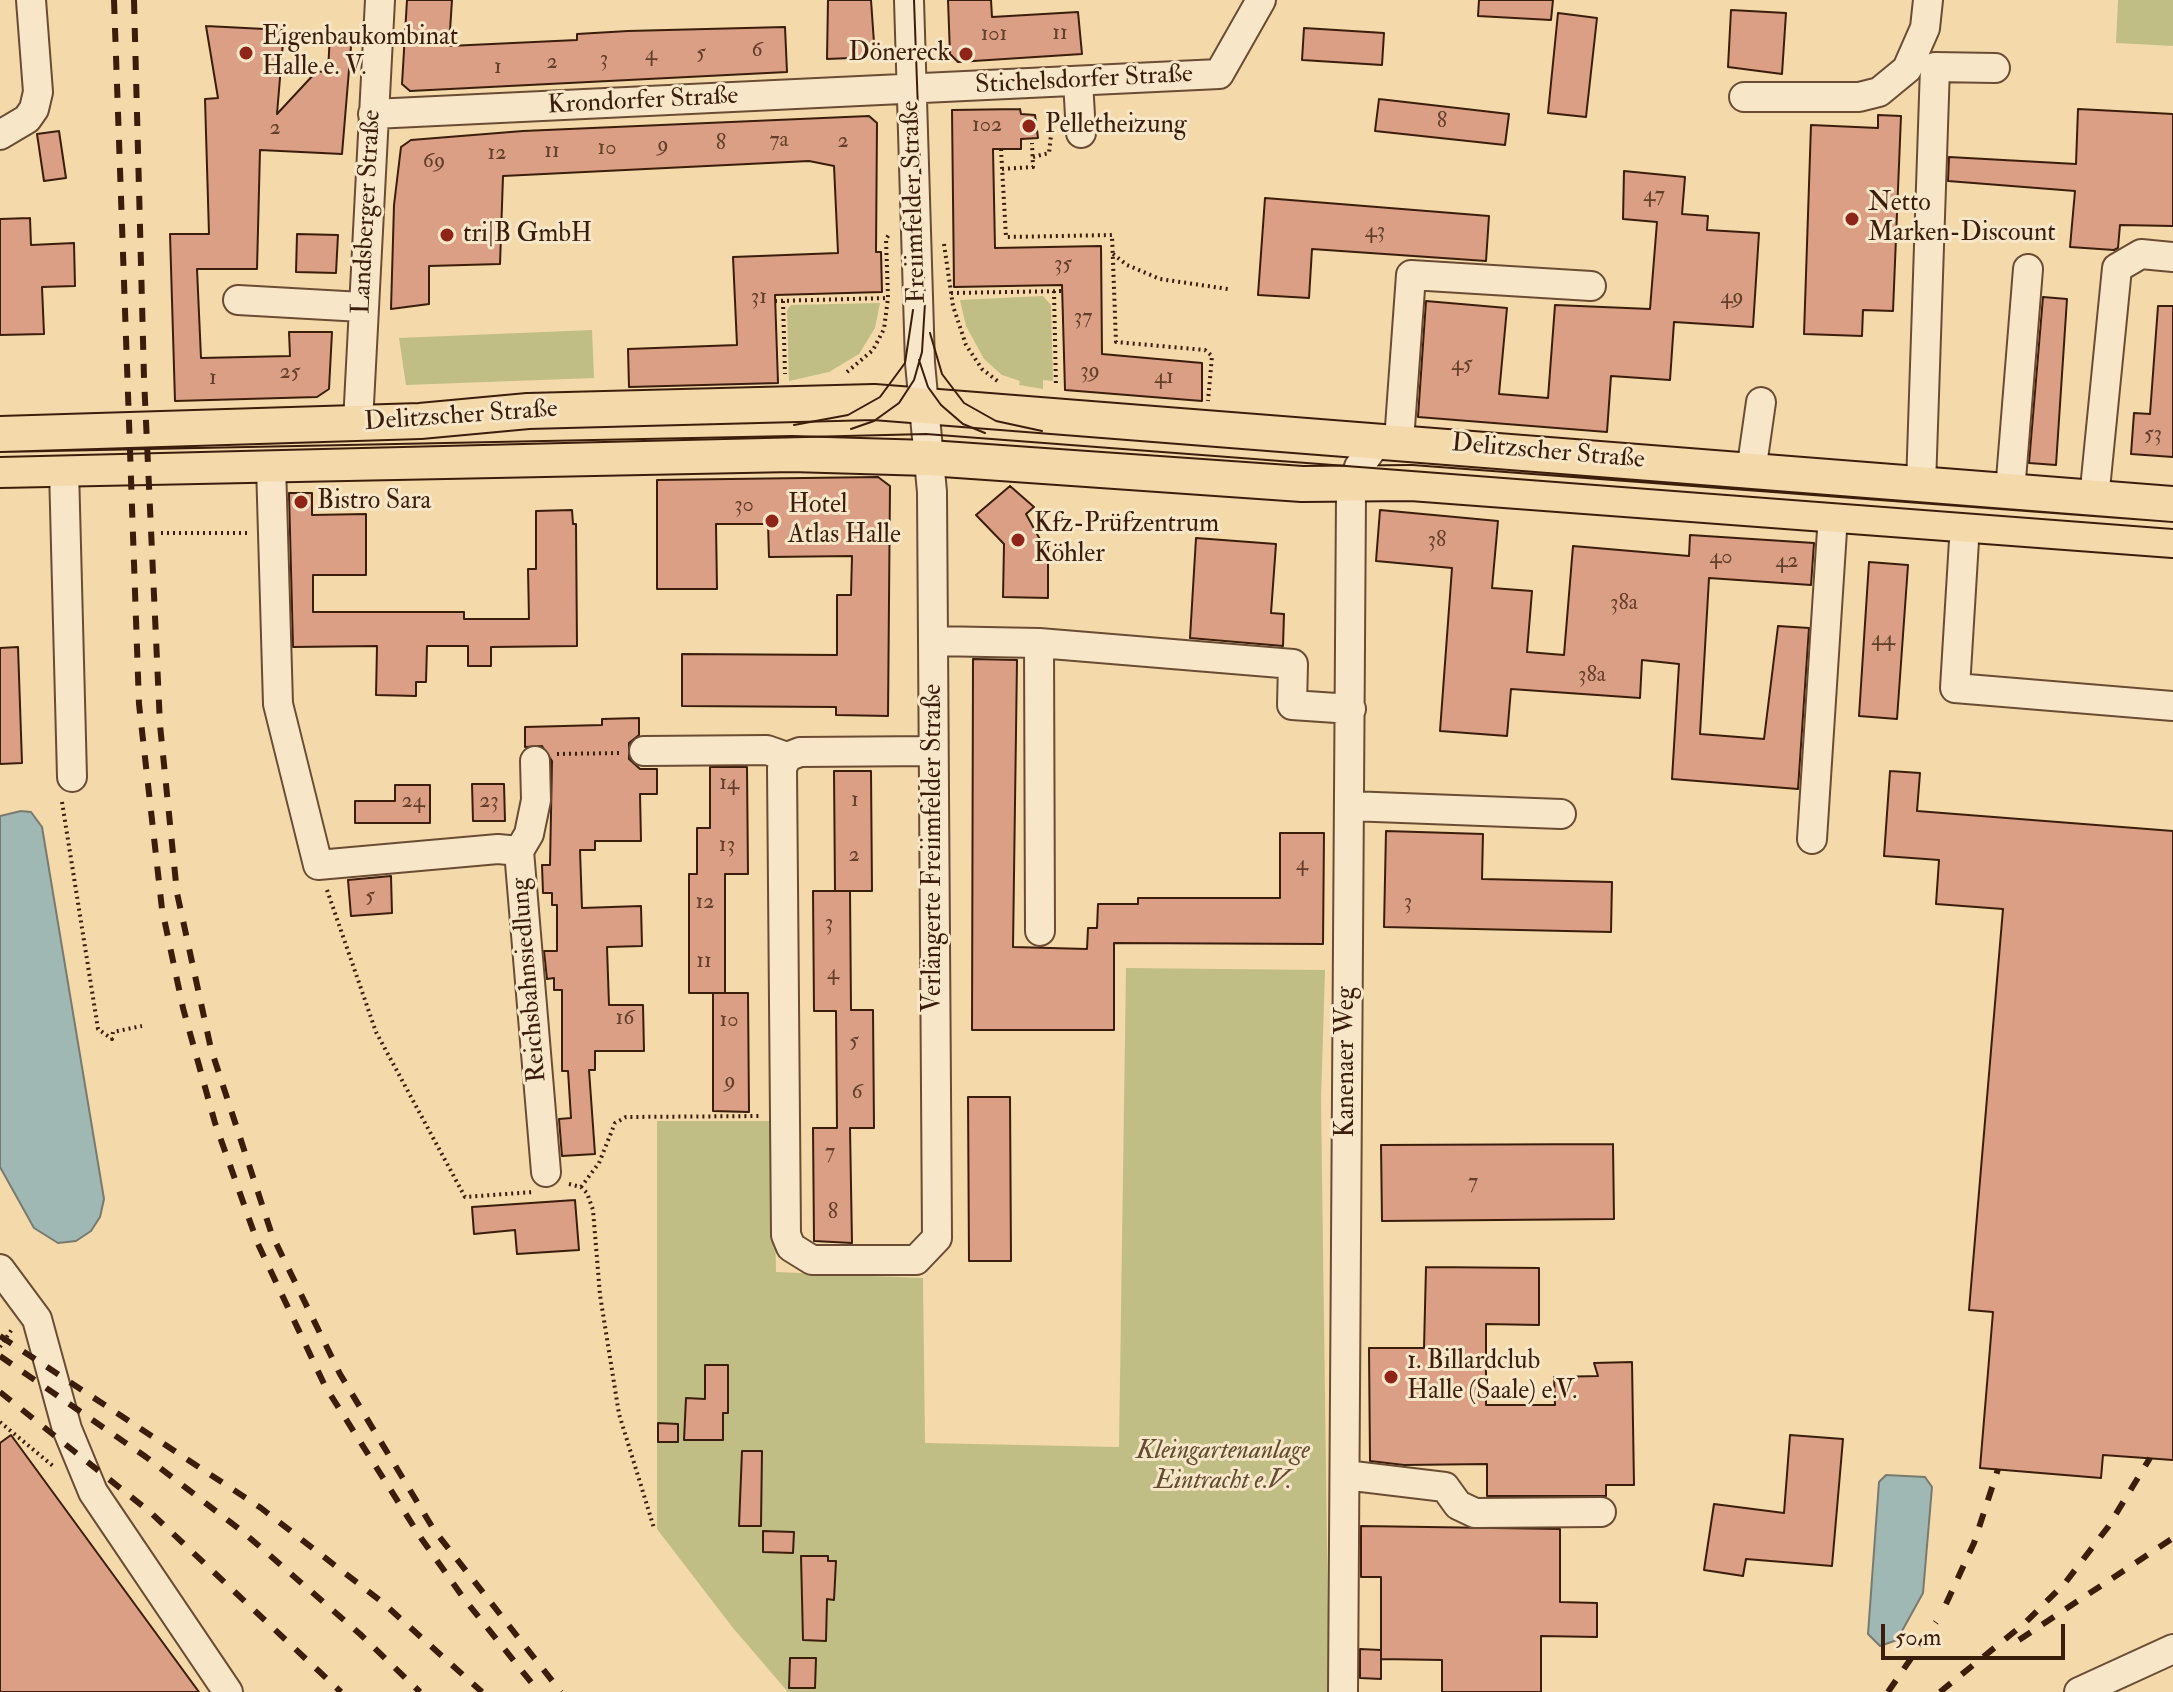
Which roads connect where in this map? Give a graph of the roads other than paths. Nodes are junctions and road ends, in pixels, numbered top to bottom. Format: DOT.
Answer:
graph roads {
  1 [pos="31,0"];
  2 [pos="380,0"];
  3 [pos="909,0"];
  4 [pos="1261,0"];
  5 [pos="1927,14"];
  6 [pos="1995,68"];
  7 [pos="1078,81"];
  8 [pos="912,90"];
  9 [pos="1744,97"];
  10 [pos="373,114"];
  11 [pos="1081,133"];
  12 [pos="0,135"];
  13 [pos="2173,257"];
  14 [pos="2028,269"];
  15 [pos="1591,286"];
  16 [pos="238,300"];
  17 [pos="362,307"];
  18 [pos="1761,402"];
  19 [pos="922,404"];
  20 [pos="358,423"];
  21 [pos="0,434"];
  22 [pos="1389,440"];
  23 [pos="929,458"];
  24 [pos="271,465"];
  25 [pos="64,469"];
  26 [pos="0,470"];
  27 [pos="1751,472"];
  28 [pos="1353,484"];
  29 [pos="1921,485"];
  30 [pos="2010,492"];
  31 [pos="2094,499"];
  32 [pos="2173,504"];
  33 [pos="1833,515"];
  34 [pos="1965,524"];
  35 [pos="2173,540"];
  36 [pos="933,641"];
  37 [pos="1039,643"];
  38 [pos="2173,706"];
  39 [pos="1351,709"];
  40 [pos="644,751"];
  41 [pos="933,751"];
  42 [pos="787,757"];
  43 [pos="535,761"];
  44 [pos="72,777"];
  45 [pos="1349,806"];
  46 [pos="1561,814"];
  47 [pos="1812,839"];
  48 [pos="519,851"];
  49 [pos="1040,931"];
  50 [pos="546,1172"];
  51 [pos="0,1269"];
  52 [pos="1345,1475"];
  53 [pos="1601,1512"];
  54 [pos="2173,1649"];
  55 [pos="228,1692"];
  56 [pos="1343,1692"];
  57 [pos="2079,1692"];
  1 -- 12 [label="street"];
  2 -- 10 [label="street, Landsberger Straße"];
  3 -- 8 [label="street, Freiimfelder Straße"];
  4 -- 7 [label="street, Stichelsdorfer Straße"];
  5 -- 9 [label="street"];
  6 -- 29 [label="street"];
  7 -- 8 [label="street, Stichelsdorfer Straße"];
  7 -- 11 [label="street"];
  8 -- 10 [label="street, Krondorfer Straße"];
  8 -- 19 [label="street, Freiimfelder Straße"];
  10 -- 17 [label="street, Landsberger Straße"];
  13 -- 31 [label="street"];
  14 -- 30 [label="street"];
  15 -- 22 [label="street"];
  16 -- 17 [label="street"];
  17 -- 20 [label="street, Landsberger Straße"];
  18 -- 27 [label="street"];
  19 -- 20 [label="main road, Delitzscher Straße"];
  19 -- 22 [label="main road, Delitzscher Straße"];
  19 -- 23 [label="street"];
  20 -- 21 [label="main road, Delitzscher Straße"];
  22 -- 27 [label="main road, Delitzscher Straße"];
  22 -- 28 [label="street, Kanenaer Weg"];
  23 -- 24 [label="main road, Delitzscher Straße"];
  23 -- 28 [label="main road, Delitzscher Straße"];
  23 -- 36 [label="street, Verlängerte Freiimfelder Straße"];
  24 -- 25 [label="main road, Delitzscher Straße"];
  24 -- 48 [label="street"];
  25 -- 26 [label="main road, Delitzscher Straße"];
  25 -- 44 [label="street"];
  27 -- 29 [label="main road, Delitzscher Straße"];
  28 -- 33 [label="main road, Delitzscher Straße"];
  28 -- 39 [label="street, Kanenaer Weg"];
  29 -- 30 [label="main road, Delitzscher Straße"];
  30 -- 31 [label="main road, Delitzscher Straße"];
  31 -- 32 [label="main road, Delitzscher Straße"];
  33 -- 34 [label="main road, Delitzscher Straße"];
  33 -- 47 [label="street"];
  34 -- 35 [label="main road, Delitzscher Straße"];
  34 -- 38 [label="street"];
  36 -- 37 [label="street"];
  36 -- 41 [label="street, Verlängerte Freiimfelder Straße"];
  37 -- 39 [label="street"];
  37 -- 49 [label="street"];
  39 -- 45 [label="street, Kanenaer Weg"];
  40 -- 42 [label="street"];
  41 -- 42 [label="street"];
  41 -- 42 [label="street, Verlängerte Freiimfelder Straße"];
  43 -- 48 [label="street, Reichsbahnsiedlung"];
  45 -- 46 [label="street"];
  45 -- 52 [label="street, Kanenaer Weg"];
  48 -- 50 [label="street, Reichsbahnsiedlung"];
  51 -- 55 [label="street"];
  52 -- 53 [label="street"];
  52 -- 56 [label="street, Kanenaer Weg"];
  54 -- 57 [label="street"];
}
